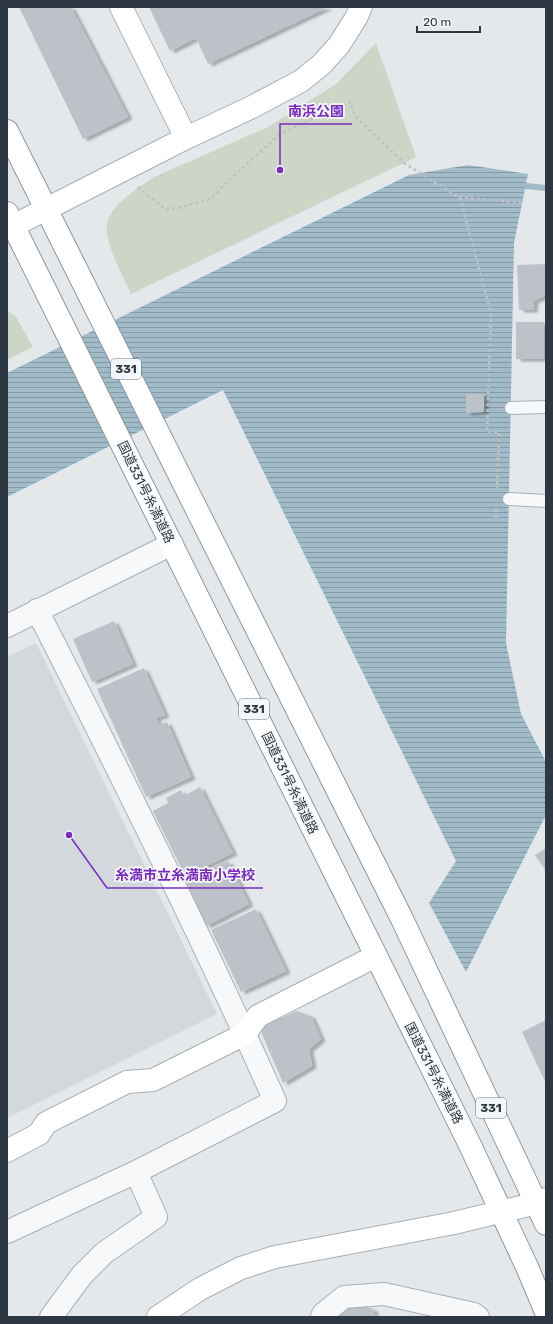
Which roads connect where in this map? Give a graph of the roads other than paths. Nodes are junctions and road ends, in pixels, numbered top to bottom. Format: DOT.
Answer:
graph roads {
  1 [pos="121,7"];
  2 [pos="361,7"];
  3 [pos="7,131"];
  4 [pos="186,138"];
  5 [pos="46,210"];
  6 [pos="9,223"];
  7 [pos="546,407"];
  8 [pos="511,408"];
  9 [pos="509,499"];
  10 [pos="546,501"];
  11 [pos="172,544"];
  12 [pos="37,610"];
  13 [pos="7,626"];
  14 [pos="379,961"];
  15 [pos="245,1034"];
  16 [pos="7,1151"];
  17 [pos="136,1172"];
  18 [pos="541,1201"];
  19 [pos="501,1211"];
  20 [pos="546,1224"];
  21 [pos="7,1232"];
  22 [pos="546,1312"];
  23 [pos="51,1317"];
  24 [pos="158,1317"];
  25 [pos="322,1317"];
  26 [pos="478,1317"];
  1 -- 4 [label="main road"];
  2 -- 4 [label="main road"];
  3 -- 5 [label="main road, 331"];
  4 -- 5 [label="main road"];
  5 -- 6 [label="main road"];
  5 -- 18 [label="main road, 331"];
  6 -- 11 [label="main road, 国道331号糸満道路 / 331"];
  7 -- 8 [label="lane"];
  9 -- 10 [label="lane"];
  11 -- 12 [label="street"];
  11 -- 14 [label="main road, 国道331号糸満道路 / 331"];
  12 -- 13 [label="street"];
  12 -- 15 [label="street"];
  14 -- 15 [label="main road"];
  14 -- 19 [label="main road, 国道331号糸満道路 / 331"];
  15 -- 16 [label="main road"];
  15 -- 17 [label="street"];
  17 -- 21 [label="street"];
  17 -- 23 [label="street"];
  18 -- 19 [label="main road"];
  18 -- 20 [label="main road, 331"];
  19 -- 22 [label="main road, 国道331号糸満道路 / 331"];
  19 -- 24 [label="main road"];
  25 -- 26 [label="street"];
}
